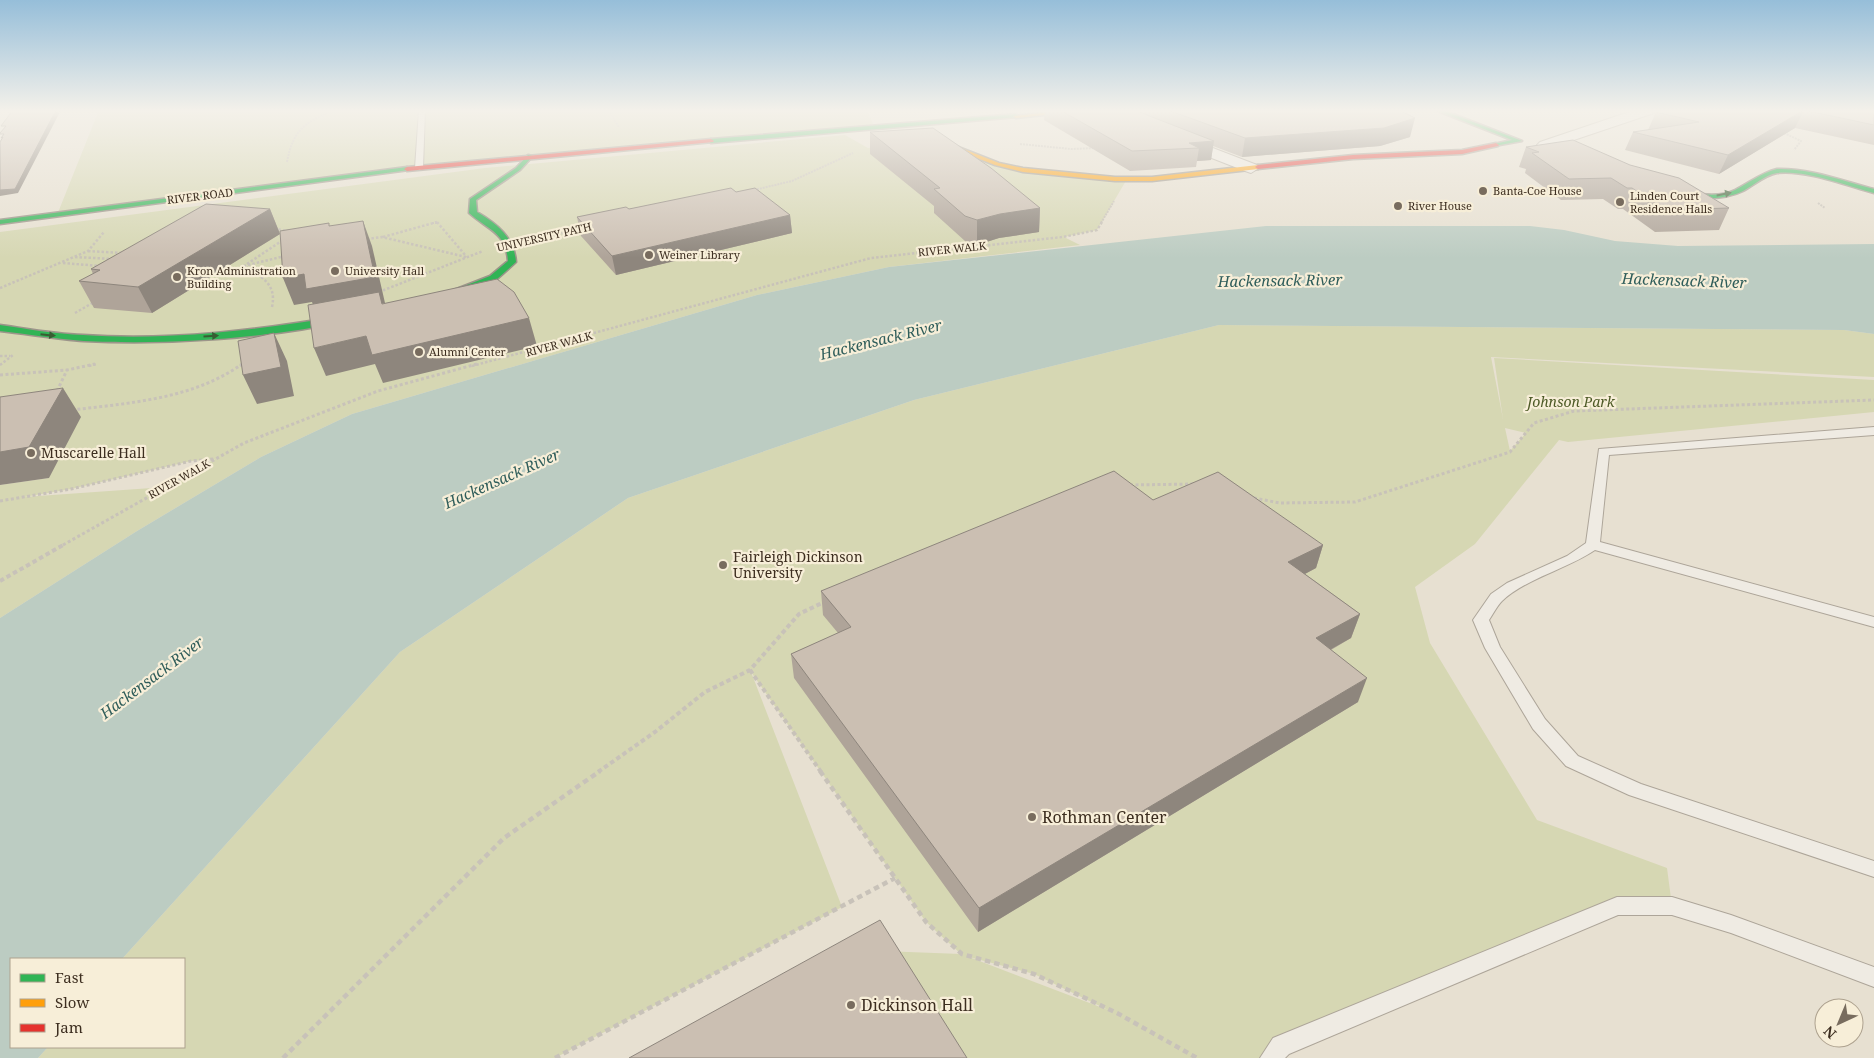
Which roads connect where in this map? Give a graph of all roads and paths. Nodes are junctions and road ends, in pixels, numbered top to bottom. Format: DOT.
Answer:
graph roads {
  1 [pos="288,159"];
  2 [pos="419,159"];
  3 [pos="499,159"];
  4 [pos="527,159"];
  5 [pos="841,159"];
  6 [pos="985,159"];
  7 [pos="1229,159"];
  8 [pos="1331,159"];
  9 [pos="1785,159"];
  10 [pos="419,168"];
  11 [pos="1251,168"];
  12 [pos="1784,170"];
  13 [pos="1128,179"];
  14 [pos="288,185"];
  15 [pos="1663,189"];
  16 [pos="1874,191"];
  17 [pos="746,192"];
  18 [pos="0,222"];
  19 [pos="272,228"];
  20 [pos="586,228"];
  21 [pos="104,230"];
  22 [pos="292,234"];
  23 [pos="382,237"];
  24 [pos="284,239"];
  25 [pos="365,239"];
  26 [pos="365,244"];
  27 [pos="510,244"];
  28 [pos="88,251"];
  29 [pos="125,253"];
  30 [pos="290,255"];
  31 [pos="74,257"];
  32 [pos="466,257"];
  33 [pos="112,260"];
  34 [pos="61,263"];
  35 [pos="244,266"];
  36 [pos="108,267"];
  37 [pos="476,286"];
  38 [pos="0,288"];
  39 [pos="379,295"];
  40 [pos="440,299"];
  41 [pos="95,302"];
  42 [pos="271,310"];
  43 [pos="70,316"];
  44 [pos="361,316"];
  45 [pos="0,328"];
  46 [pos="266,332"];
  47 [pos="0,356"];
  48 [pos="10,356"];
  49 [pos="67,370"];
  50 [pos="54,396"];
  51 [pos="1874,400"];
  52 [pos="70,410"];
  53 [pos="1874,431"];
  54 [pos="217,458"];
  55 [pos="1122,485"];
  56 [pos="1196,485"];
  57 [pos="1252,497"];
  58 [pos="0,501"];
  59 [pos="1593,545"];
  60 [pos="0,581"];
  61 [pos="826,602"];
  62 [pos="1874,622"];
  63 [pos="750,670"];
  64 [pos="1874,869"];
  65 [pos="895,878"];
  66 [pos="1874,977"];
  67 [pos="283,1058"];
  68 [pos="555,1058"];
  69 [pos="1197,1058"];
  70 [pos="1271,1058"];
  1 -- 14 [label="path"];
  2 -- 10 [label="lane"];
  3 -- 10 [label="street, RIVER ROAD"];
  4 -- 27 [label="street"];
  5 -- 17 [label="path"];
  6 -- 13 [label="street"];
  7 -- 11 [label="street"];
  8 -- 11 [label="street"];
  9 -- 12 [label="path"];
  10 -- 14 [label="street, RIVER ROAD"];
  11 -- 13 [label="street"];
  15 -- 12 [label="street, one-way"];
  12 -- 16 [label="street"];
  13 -- 54 [label="path, RIVER WALK"];
  14 -- 18 [label="street, RIVER ROAD"];
  19 -- 22 [label="path"];
  20 -- 27 [label="path, UNIVERSITY PATH"];
  21 -- 28 [label="path"];
  23 -- 25 [label="path"];
  23 -- 26 [label="path"];
  23 -- 32 [label="path"];
  23 -- 32 [label="path"];
  24 -- 35 [label="path"];
  27 -- 32 [label="path, UNIVERSITY PATH"];
  27 -- 37 [label="street"];
  28 -- 29 [label="path"];
  28 -- 31 [label="path"];
  30 -- 35 [label="path"];
  31 -- 33 [label="path"];
  31 -- 34 [label="path"];
  32 -- 37 [label="path"];
  32 -- 39 [label="path, UNIVERSITY PATH"];
  34 -- 36 [label="path"];
  34 -- 38 [label="path"];
  35 -- 42 [label="path"];
  37 -- 40 [label="street"];
  41 -- 43 [label="path"];
  44 -- 46 [label="street"];
  45 -- 46 [label="street, one-way"];
  46 -- 52 [label="path"];
  47 -- 48 [label="path"];
  49 -- 50 [label="path"];
  51 -- 57 [label="path"];
  53 -- 59 [label="lane"];
  54 -- 58 [label="path"];
  54 -- 60 [label="path, RIVER WALK"];
  55 -- 56 [label="path"];
  59 -- 62 [label="lane"];
  59 -- 64 [label="lane"];
  61 -- 63 [label="path"];
  63 -- 65 [label="path"];
  63 -- 67 [label="path"];
  65 -- 68 [label="path"];
  65 -- 69 [label="path"];
  66 -- 70 [label="lane"];
}
